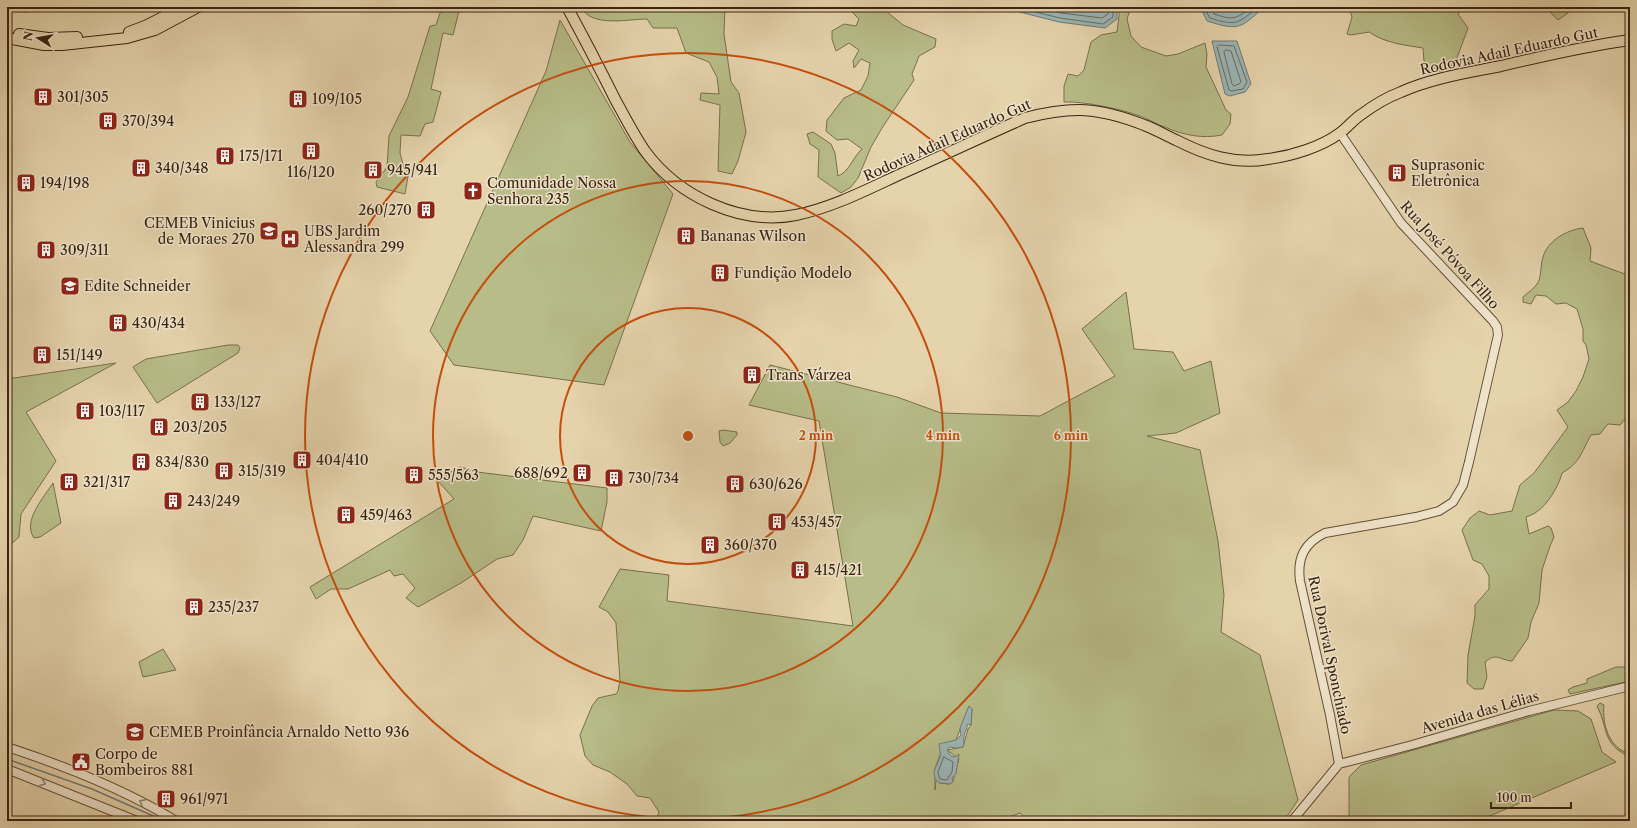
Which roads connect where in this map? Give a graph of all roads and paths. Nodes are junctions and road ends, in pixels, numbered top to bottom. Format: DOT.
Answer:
graph roads {
  1 [pos="183,7"];
  2 [pos="198,7"];
  3 [pos="567,7"];
  4 [pos="7,31"];
  5 [pos="7,38"];
  6 [pos="1630,40"];
  7 [pos="1340,133"];
  8 [pos="1498,335"];
  9 [pos="1630,686"];
  10 [pos="7,747"];
  11 [pos="1339,764"];
  12 [pos="7,769"];
  13 [pos="137,821"];
  14 [pos="176,821"];
  15 [pos="1292,821"];
  1 -- 4 [label="main road"];
  2 -- 5 [label="main road"];
  3 -- 7 [label="main road, Rodovia Adail Eduardo Gut"];
  6 -- 7 [label="main road, Rodovia Adail Eduardo Gut"];
  7 -- 8 [label="street, Rua José Póvoa Filho"];
  8 -- 11 [label="street, Rua Dorival Sponchiado"];
  9 -- 11 [label="street, Avenida das Lélias"];
  14 -- 10 [label="street, one-way"];
  11 -- 15 [label="street"];
  12 -- 13 [label="street, one-way"];
}
